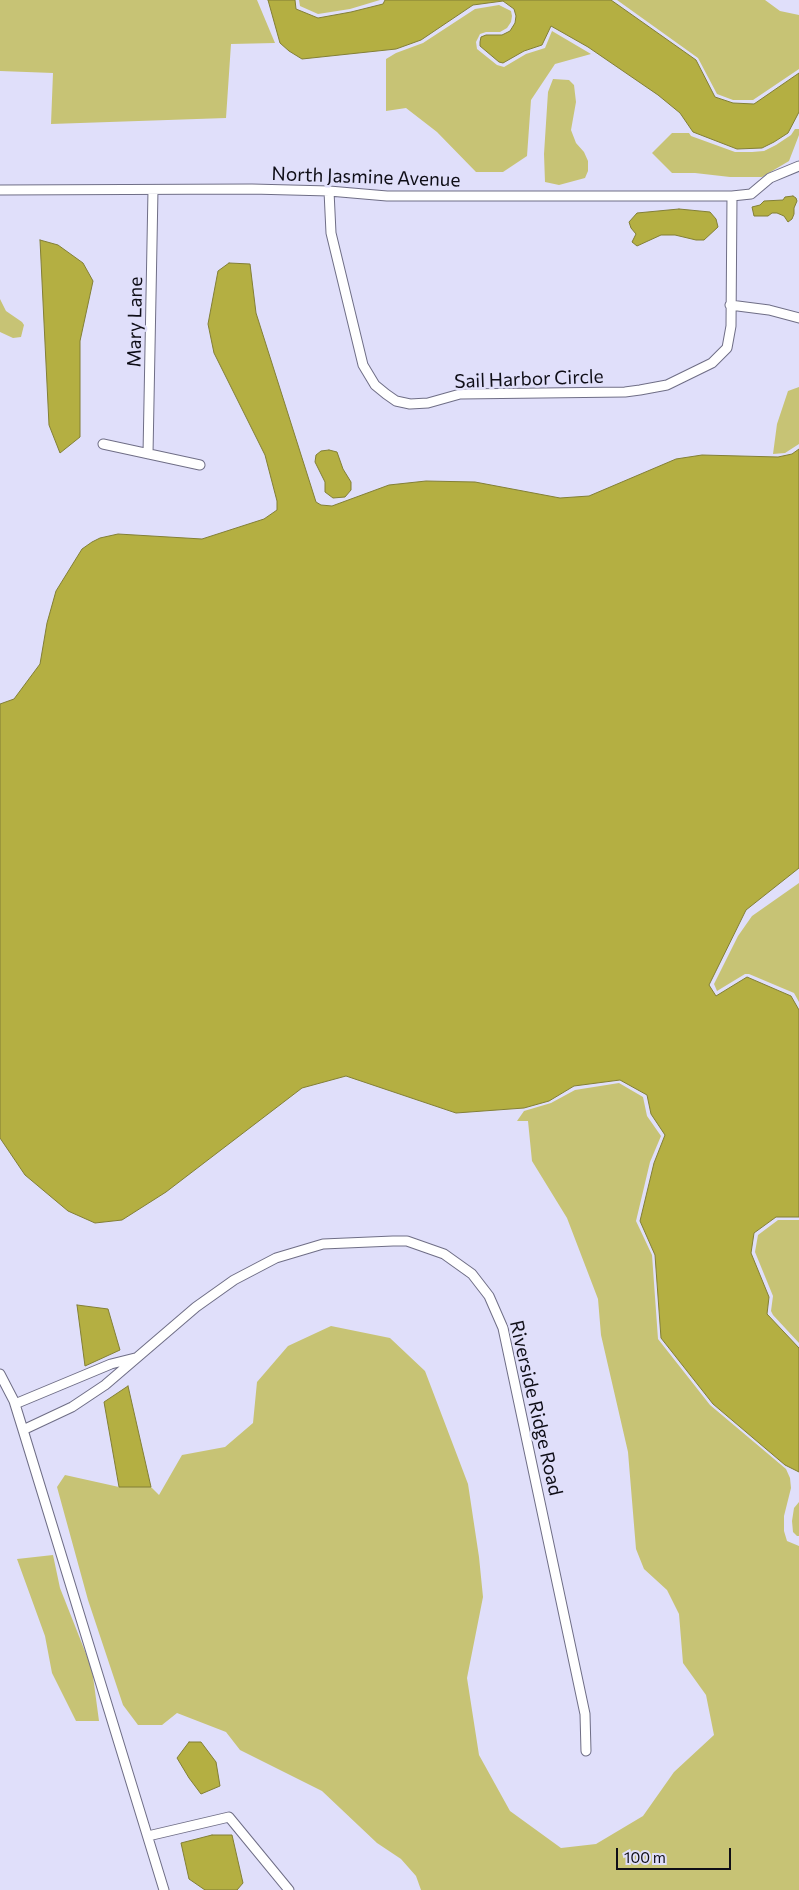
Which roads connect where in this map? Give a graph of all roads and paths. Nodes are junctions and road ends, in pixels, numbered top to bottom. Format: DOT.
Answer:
graph roads {
  1 [pos="799,166"];
  2 [pos="0,190"];
  3 [pos="153,190"];
  4 [pos="329,191"];
  5 [pos="732,196"];
  6 [pos="730,305"];
  7 [pos="799,318"];
  8 [pos="103,444"];
  9 [pos="148,454"];
  10 [pos="200,465"];
  11 [pos="138,1358"];
  12 [pos="0,1374"];
  13 [pos="15,1404"];
  14 [pos="24,1430"];
  15 [pos="586,1751"];
  16 [pos="148,1836"];
  17 [pos="164,1890"];
  18 [pos="289,1890"];
  1 -- 5 [label="street, North Jasmine Avenue"];
  2 -- 3 [label="street, North Jasmine Avenue"];
  3 -- 4 [label="street, North Jasmine Avenue"];
  3 -- 9 [label="street, Mary Lane"];
  4 -- 5 [label="street, North Jasmine Avenue"];
  4 -- 6 [label="street, Sail Harbor Circle"];
  5 -- 6 [label="street, Sail Harbor Circle"];
  6 -- 7 [label="street"];
  8 -- 9 [label="street"];
  9 -- 10 [label="street"];
  11 -- 13 [label="street, Riverside Ridge Road"];
  11 -- 14 [label="street, Riverside Ridge Road"];
  11 -- 15 [label="street, Riverside Ridge Road"];
  12 -- 13 [label="street"];
  13 -- 14 [label="street"];
  14 -- 16 [label="street"];
  16 -- 17 [label="street"];
  16 -- 18 [label="street"];
}
